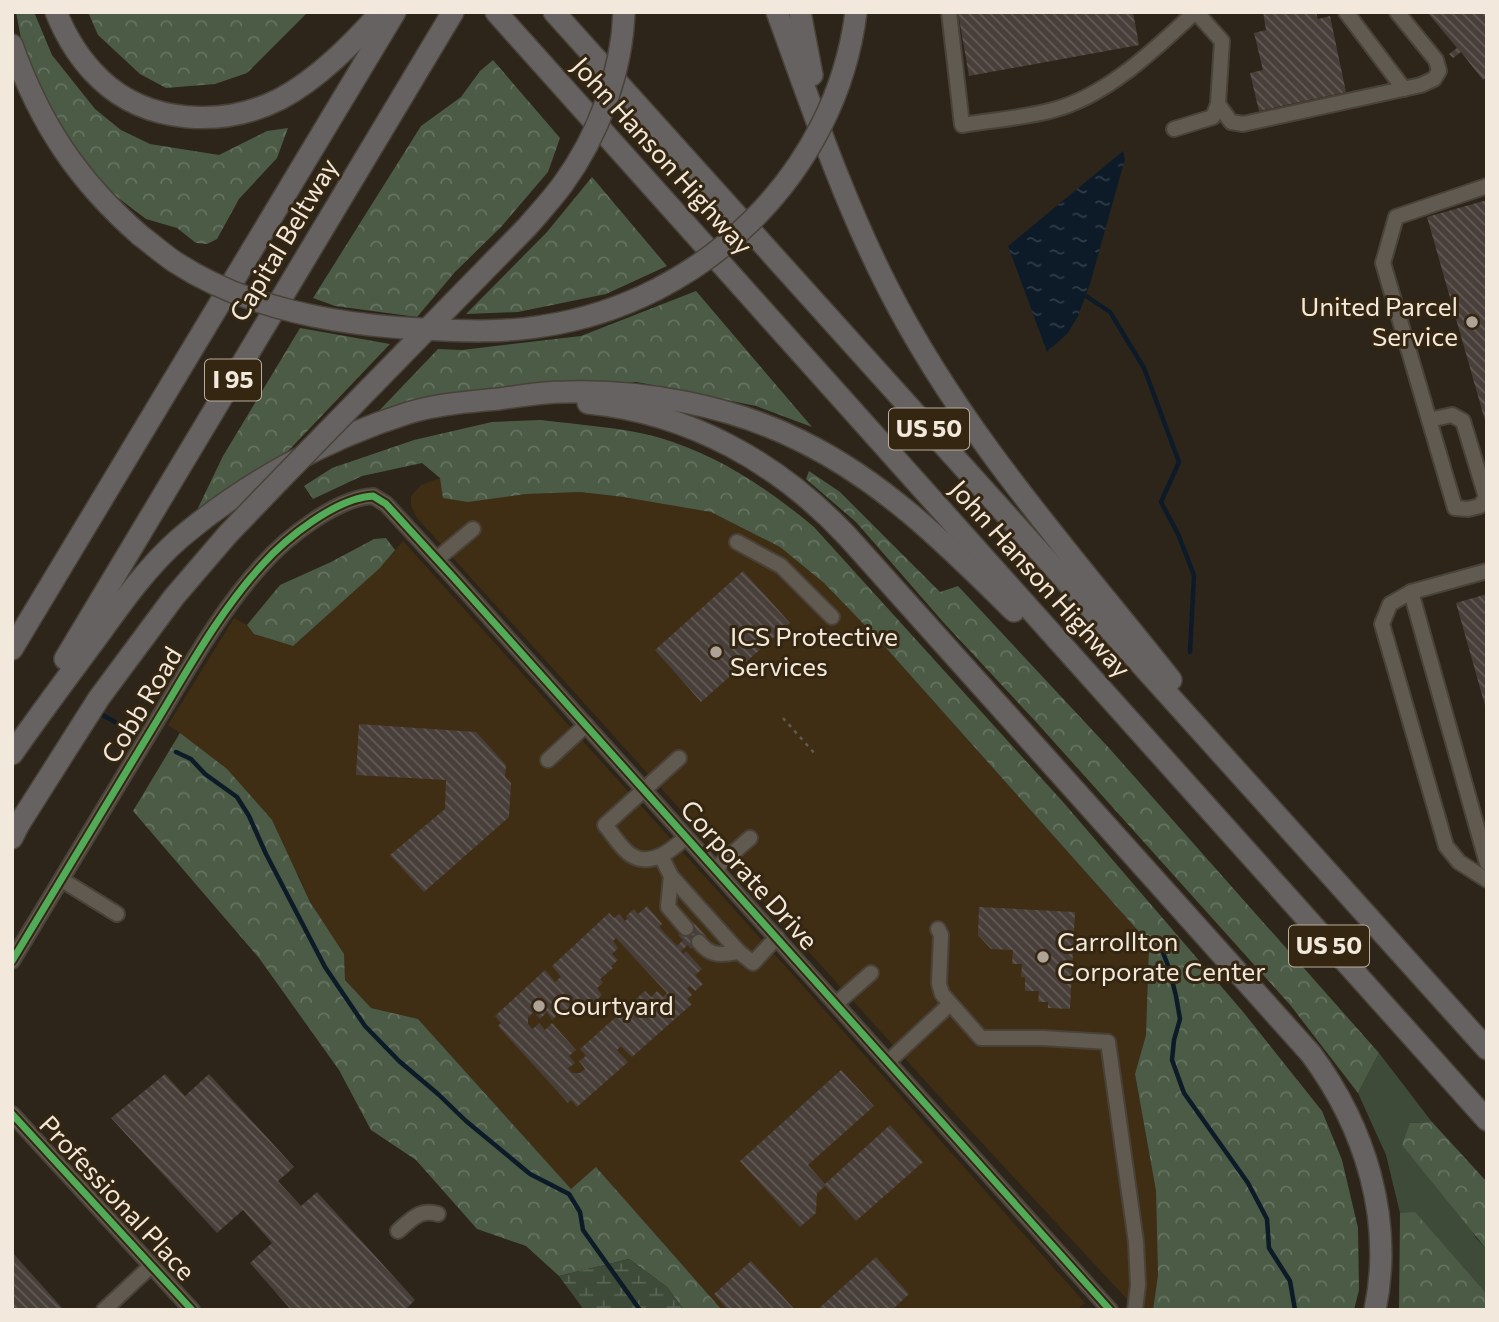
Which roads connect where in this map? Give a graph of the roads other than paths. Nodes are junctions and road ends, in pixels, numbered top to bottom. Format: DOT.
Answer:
graph roads {
  1 [pos="55,12"];
  2 [pos="381,12"];
  3 [pos="395,12"];
  4 [pos="453,12"];
  5 [pos="554,12"];
  6 [pos="624,12"];
  7 [pos="777,12"];
  8 [pos="800,12"];
  9 [pos="856,12"];
  10 [pos="949,12"];
  11 [pos="1196,12"];
  12 [pos="1346,12"];
  13 [pos="1397,12"];
  14 [pos="503,19"];
  15 [pos="12,45"];
  16 [pos="1404,89"];
  17 [pos="1218,104"];
  18 [pos="1174,129"];
  19 [pos="1487,186"];
  20 [pos="846,199"];
  21 [pos="498,398"];
  22 [pos="1429,420"];
  23 [pos="345,503"];
  24 [pos="473,529"];
  25 [pos="737,542"];
  26 [pos="437,559"];
  27 [pos="1487,571"];
  28 [pos="1411,592"];
  29 [pos="832,617"];
  30 [pos="12,649"];
  31 [pos="586,725"];
  32 [pos="12,748"];
  33 [pos="12,754"];
  34 [pos="679,758"];
  35 [pos="548,760"];
  36 [pos="1174,771"];
  37 [pos="644,790"];
  38 [pos="15,833"];
  39 [pos="686,837"];
  40 [pos="750,838"];
  41 [pos="1303,846"];
  42 [pos="661,856"];
  43 [pos="1487,863"];
  44 [pos="715,869"];
  45 [pos="671,876"];
  46 [pos="62,880"];
  47 [pos="1487,880"];
  48 [pos="117,914"];
  49 [pos="686,928"];
  50 [pos="938,929"];
  51 [pos="777,937"];
  52 [pos="699,943"];
  53 [pos="739,952"];
  54 [pos="12,961"];
  55 [pos="871,973"];
  56 [pos="836,1003"];
  57 [pos="950,1004"];
  58 [pos="1487,1049"];
  59 [pos="889,1061"];
  60 [pos="14,1120"];
  61 [pos="1487,1120"];
  62 [pos="438,1214"];
  63 [pos="398,1231"];
  64 [pos="151,1266"];
  65 [pos="187,1305"];
  66 [pos="104,1310"];
  67 [pos="171,1310"];
  68 [pos="1110,1310"];
  69 [pos="1135,1310"];
  70 [pos="1375,1310"];
  1 -- 2 [label="highway"];
  3 -- 30 [label="highway, Capital Beltway / I 95"];
  4 -- 32 [label="highway, Capital Beltway / I 95"];
  5 -- 41 [label="highway, John Hanson Highway / US 50"];
  6 -- 38 [label="highway, bridge"];
  7 -- 20 [label="highway"];
  8 -- 20 [label="highway"];
  9 -- 15 [label="highway, bridge"];
  10 -- 11 [label="street"];
  11 -- 17 [label="street"];
  12 -- 16 [label="street"];
  13 -- 16 [label="street"];
  14 -- 36 [label="highway, John Hanson Highway / US 50"];
  16 -- 17 [label="street"];
  17 -- 18 [label="street"];
  19 -- 22 [label="street"];
  20 -- 41 [label="highway"];
  21 -- 33 [label="highway"];
  21 -- 36 [label="highway"];
  21 -- 70 [label="highway"];
  22 -- 22 [label="street"];
  23 -- 26 [label="street, Corporate Drive"];
  23 -- 46 [label="street, Cobb Road"];
  24 -- 26 [label="street"];
  25 -- 29 [label="street"];
  26 -- 31 [label="street, Corporate Drive"];
  27 -- 28 [label="street"];
  28 -- 43 [label="street"];
  28 -- 47 [label="street"];
  31 -- 35 [label="street"];
  31 -- 37 [label="street, Corporate Drive"];
  34 -- 37 [label="street"];
  36 -- 61 [label="highway, John Hanson Highway / US 50"];
  37 -- 39 [label="street, Corporate Drive"];
  37 -- 42 [label="street"];
  39 -- 42 [label="street"];
  39 -- 44 [label="street, Corporate Drive"];
  40 -- 44 [label="street"];
  41 -- 58 [label="highway, John Hanson Highway / US 50"];
  42 -- 45 [label="street"];
  44 -- 51 [label="street, Corporate Drive"];
  45 -- 49 [label="street"];
  45 -- 53 [label="street"];
  46 -- 48 [label="street"];
  46 -- 54 [label="street, Cobb Road"];
  50 -- 57 [label="street"];
  51 -- 53 [label="street"];
  51 -- 56 [label="street, Corporate Drive"];
  52 -- 53 [label="street"];
  55 -- 56 [label="street"];
  56 -- 59 [label="street, Corporate Drive"];
  57 -- 59 [label="street"];
  57 -- 69 [label="street"];
  59 -- 68 [label="street, Corporate Drive"];
  60 -- 64 [label="street, Professional Place"];
  62 -- 63 [label="street"];
  64 -- 65 [label="street, Professional Place"];
  64 -- 66 [label="street"];
  65 -- 67 [label="street"];
}
